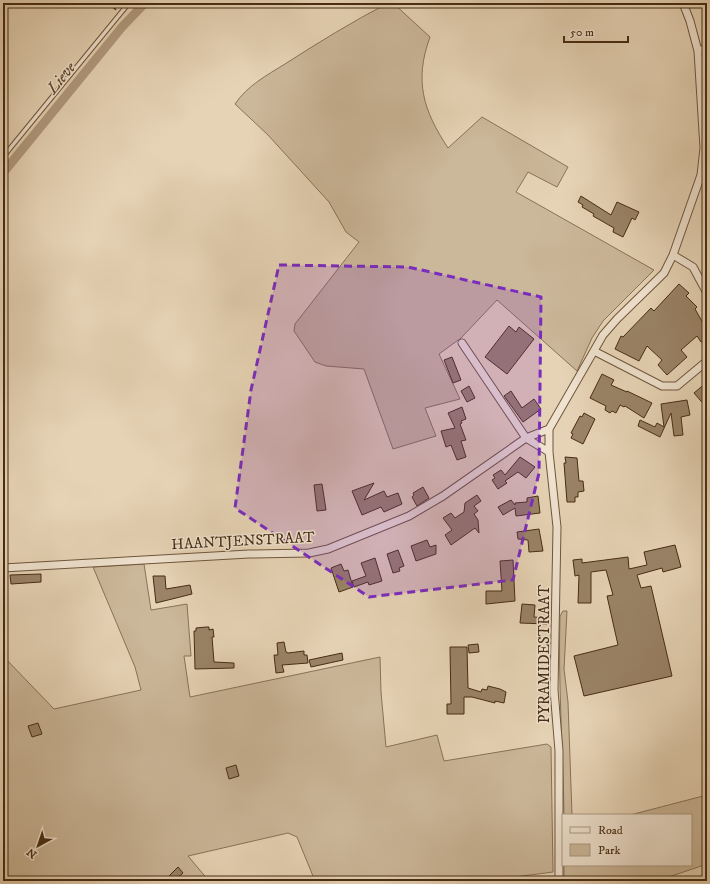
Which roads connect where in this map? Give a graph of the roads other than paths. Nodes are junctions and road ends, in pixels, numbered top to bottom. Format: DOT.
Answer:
graph roads {
  1 [pos="129,3"];
  2 [pos="683,3"];
  3 [pos="707,48"];
  4 [pos="698,51"];
  5 [pos="3,157"];
  6 [pos="673,255"];
  7 [pos="707,293"];
  8 [pos="462,343"];
  9 [pos="594,351"];
  10 [pos="707,361"];
  11 [pos="549,429"];
  12 [pos="526,438"];
  13 [pos="549,452"];
  14 [pos="3,568"];
  15 [pos="558,881"];
  1 -- 5 [label="lane"];
  2 -- 4 [label="street, PYRAMIDESTRAAT"];
  3 -- 4 [label="street"];
  4 -- 6 [label="street, PYRAMIDESTRAAT"];
  6 -- 7 [label="street"];
  6 -- 9 [label="street, PYRAMIDESTRAAT"];
  8 -- 12 [label="street"];
  9 -- 10 [label="street"];
  9 -- 11 [label="street, PYRAMIDESTRAAT"];
  11 -- 12 [label="street, HAANTJENSTRAAT"];
  11 -- 13 [label="street, PYRAMIDESTRAAT"];
  12 -- 13 [label="street"];
  12 -- 14 [label="street, HAANTJENSTRAAT"];
  13 -- 15 [label="street, PYRAMIDESTRAAT"];
}
